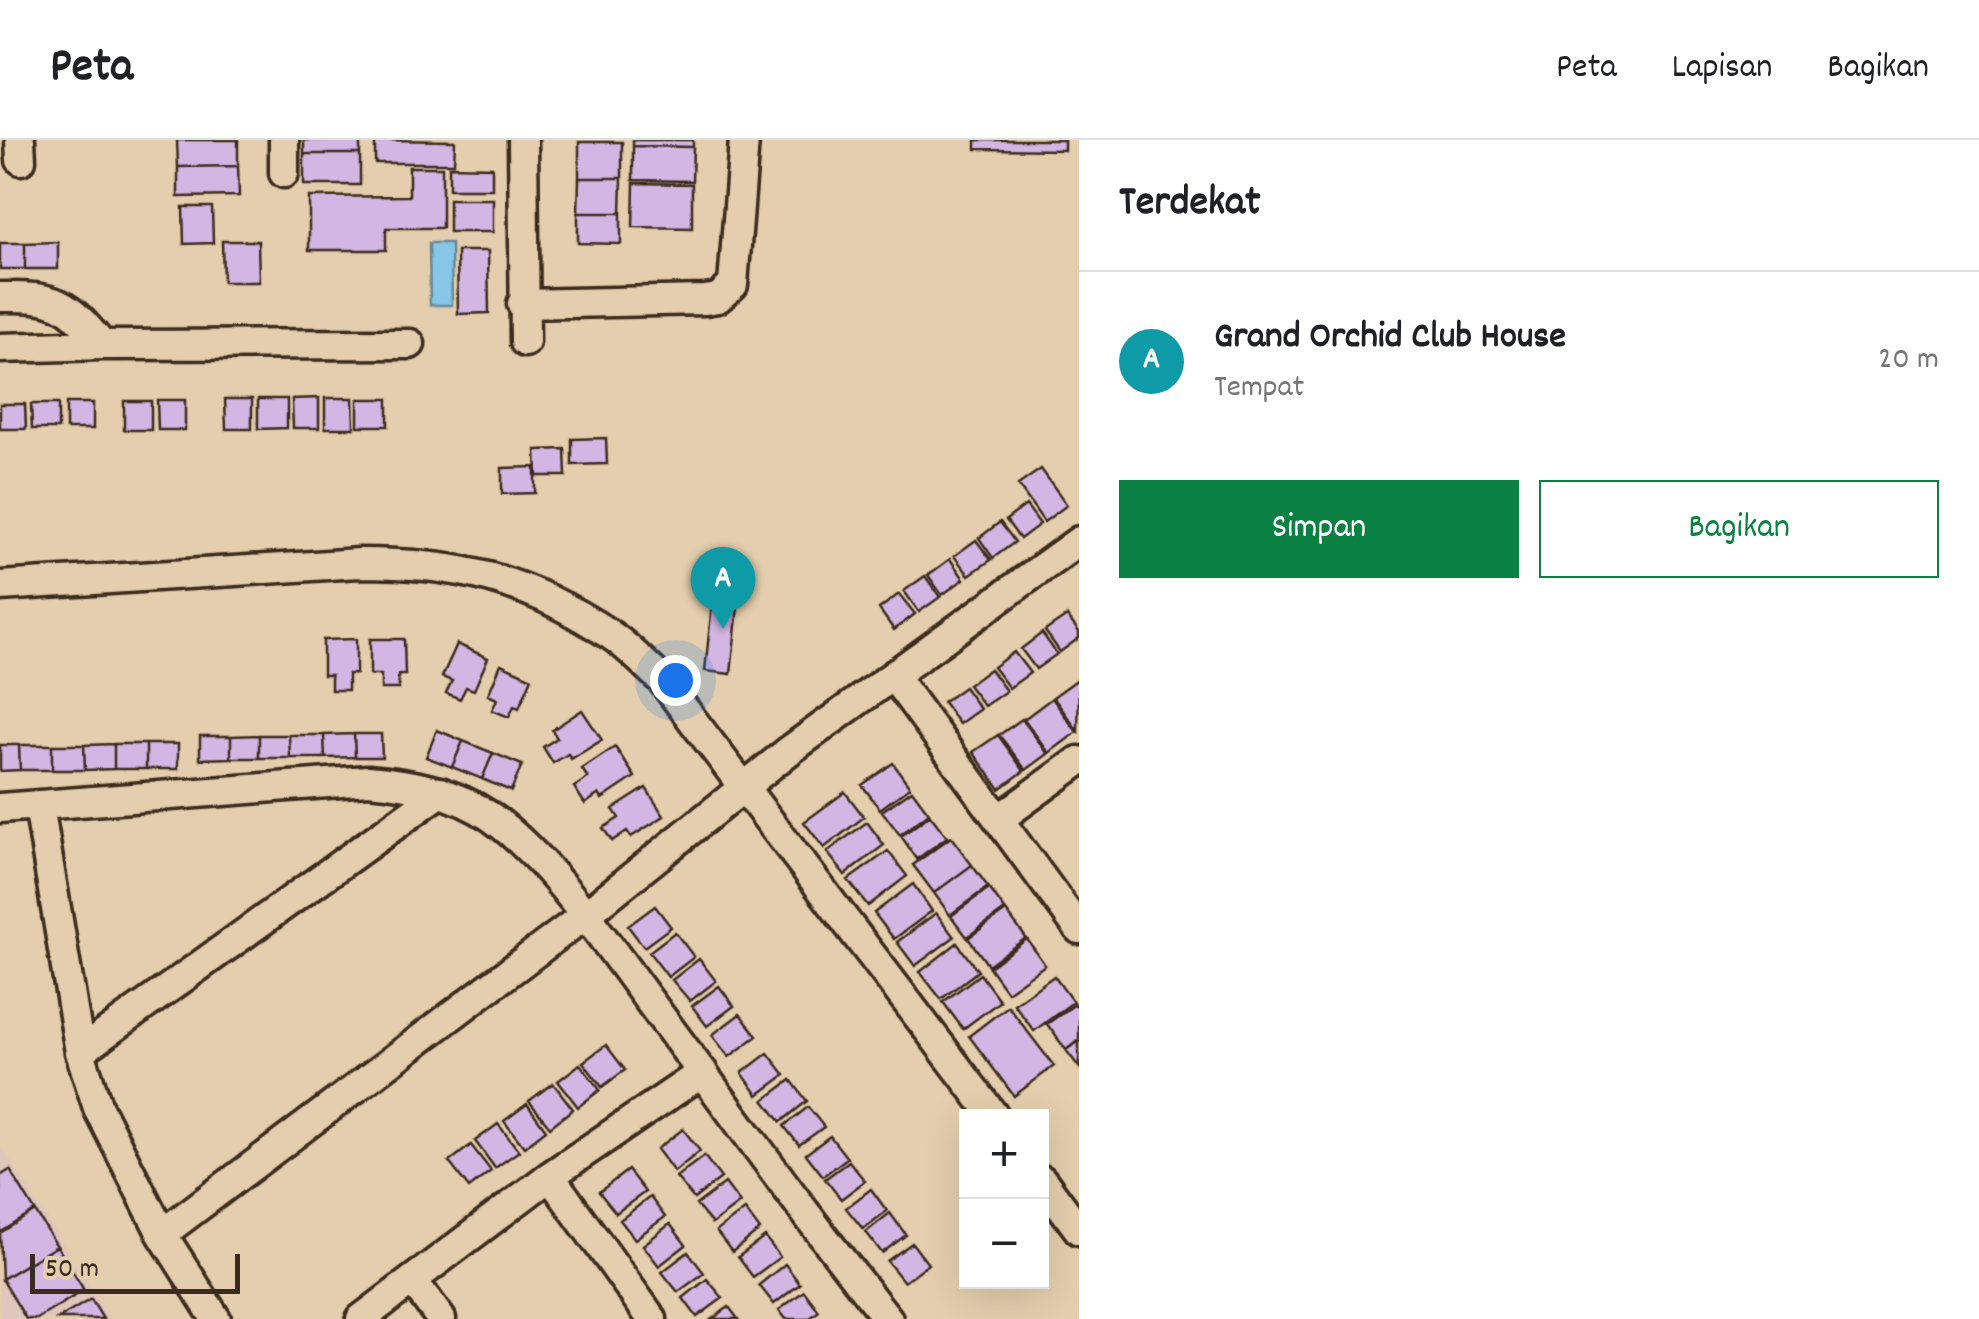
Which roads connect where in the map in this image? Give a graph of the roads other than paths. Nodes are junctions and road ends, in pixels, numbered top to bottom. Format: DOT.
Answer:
graph roads {
  1 [pos="284,140"];
  2 [pos="523,140"];
  3 [pos="744,140"];
  4 [pos="284,173"];
  5 [pos="0,296"];
  6 [pos="522,304"];
  7 [pos="525,342"];
  8 [pos="410,344"];
  9 [pos="102,345"];
  10 [pos="0,348"];
  11 [pos="1079,541"];
  12 [pos="0,586"];
  13 [pos="894,677"];
  14 [pos="1079,760"];
  15 [pos="746,788"];
  16 [pos="441,792"];
  17 [pos="39,806"];
  18 [pos="0,808"];
  19 [pos="999,819"];
  20 [pos="585,915"];
  21 [pos="1079,929"];
  22 [pos="80,1052"];
  23 [pos="702,1072"];
  24 [pos="989,1109"];
  25 [pos="550,1176"];
  26 [pos="1049,1189"];
  27 [pos="1079,1230"];
  28 [pos="162,1234"];
  29 [pos="413,1280"];
  30 [pos="641,1316"];
  31 [pos="216,1319"];
  32 [pos="361,1319"];
  33 [pos="441,1319"];
  34 [pos="888,1319"];
  1 -- 4 [label="street"];
  2 -- 6 [label="street"];
  3 -- 6 [label="street"];
  5 -- 9 [label="street"];
  6 -- 7 [label="street"];
  8 -- 9 [label="street"];
  9 -- 10 [label="street"];
  11 -- 13 [label="street"];
  12 -- 15 [label="street"];
  13 -- 15 [label="street"];
  13 -- 19 [label="street"];
  14 -- 19 [label="street"];
  15 -- 20 [label="street"];
  15 -- 24 [label="street"];
  16 -- 17 [label="street"];
  16 -- 20 [label="street"];
  16 -- 22 [label="street"];
  17 -- 18 [label="street"];
  17 -- 22 [label="street"];
  19 -- 21 [label="street"];
  20 -- 23 [label="street"];
  20 -- 28 [label="street"];
  22 -- 28 [label="street"];
  23 -- 25 [label="street"];
  23 -- 34 [label="street"];
  25 -- 29 [label="street"];
  25 -- 30 [label="street"];
  26 -- 27 [label="street"];
  28 -- 31 [label="street"];
  29 -- 32 [label="street"];
  29 -- 33 [label="street"];
}
